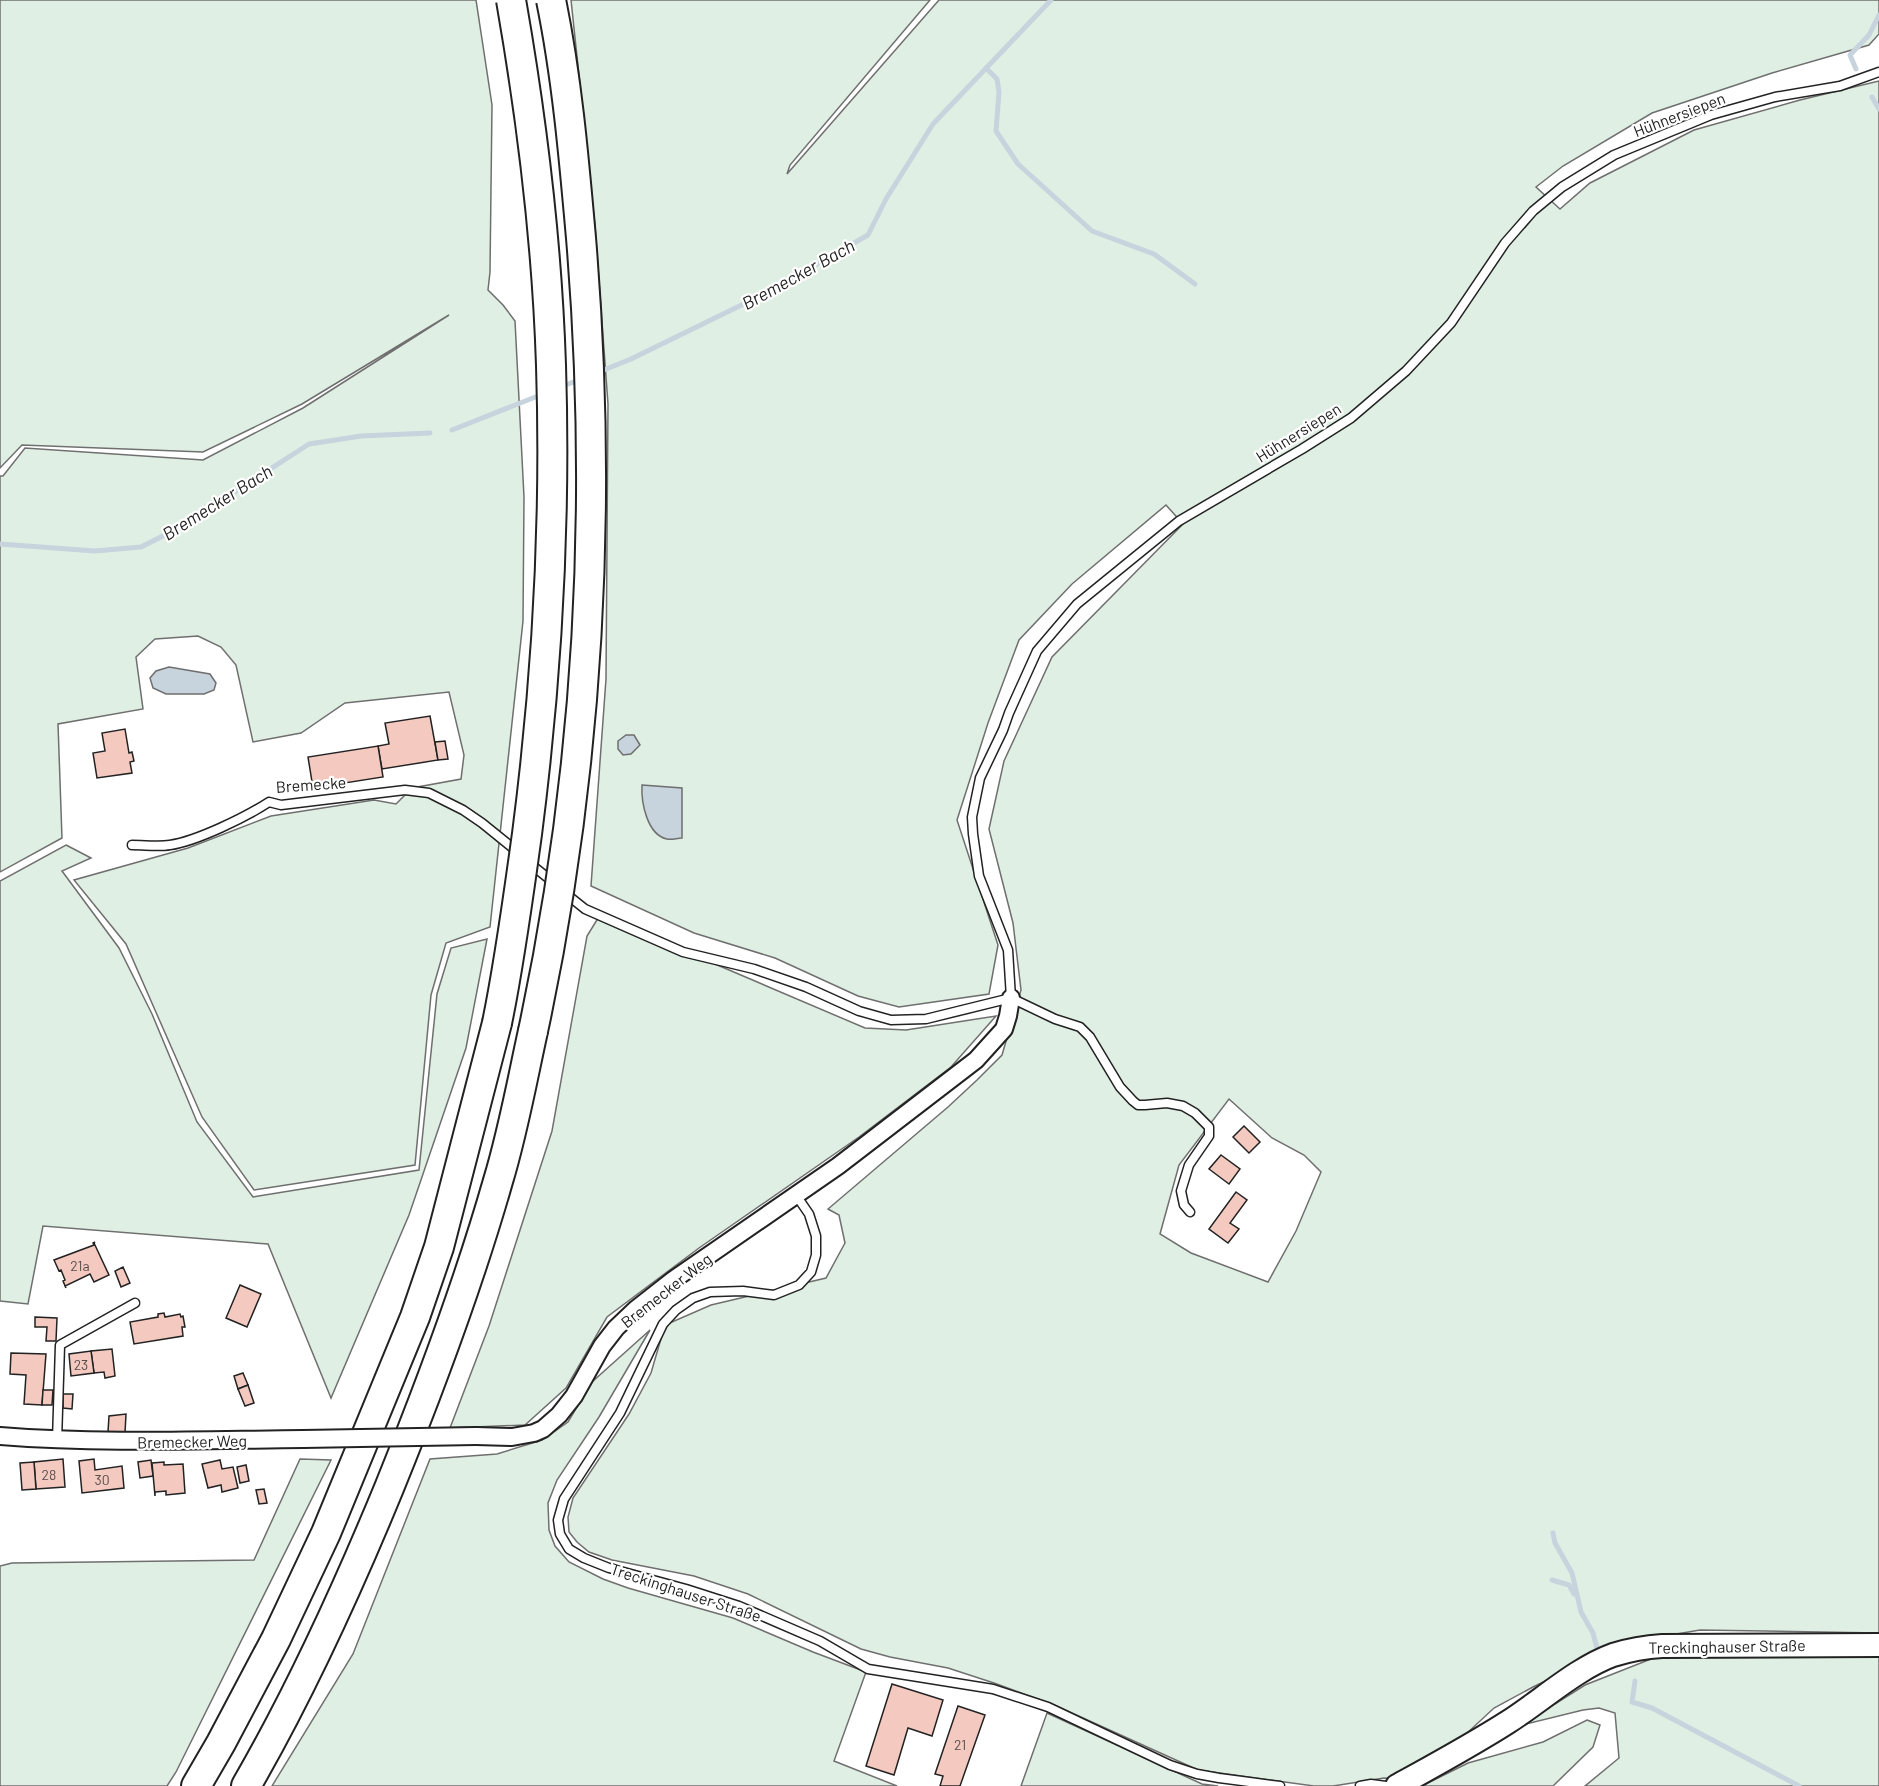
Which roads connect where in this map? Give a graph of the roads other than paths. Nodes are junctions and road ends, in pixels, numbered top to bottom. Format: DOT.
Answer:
graph roads {
  1 [pos="511,0"];
  2 [pos="551,0"];
  3 [pos="1879,72"];
  4 [pos="132,845"];
  5 [pos="1011,998"];
  6 [pos="796,1195"];
  7 [pos="1190,1212"];
  8 [pos="135,1303"];
  9 [pos="0,1436"];
  10 [pos="57,1441"];
  11 [pos="1879,1645"];
  12 [pos="196,1786"];
  13 [pos="246,1786"];
  14 [pos="1280,1786"];
  15 [pos="1360,1786"];
  16 [pos="1386,1786"];
  17 [pos="1397,1786"];
  1 -- 12 [label="highway, bridge"];
  2 -- 13 [label="highway, bridge"];
  3 -- 5 [label="lane, Hühnersiepen"];
  4 -- 5 [label="lane, Bremecke"];
  5 -- 6 [label="street, Bremecker Weg"];
  5 -- 7 [label="lane"];
  6 -- 10 [label="street, Bremecker Weg, bridge"];
  6 -- 14 [label="lane, Treckinghauser Straße"];
  8 -- 10 [label="lane"];
  9 -- 10 [label="street, Bremecker Weg"];
  11 -- 17 [label="main road, Treckinghauser Straße"];
  15 -- 16 [label="lane"];
}
